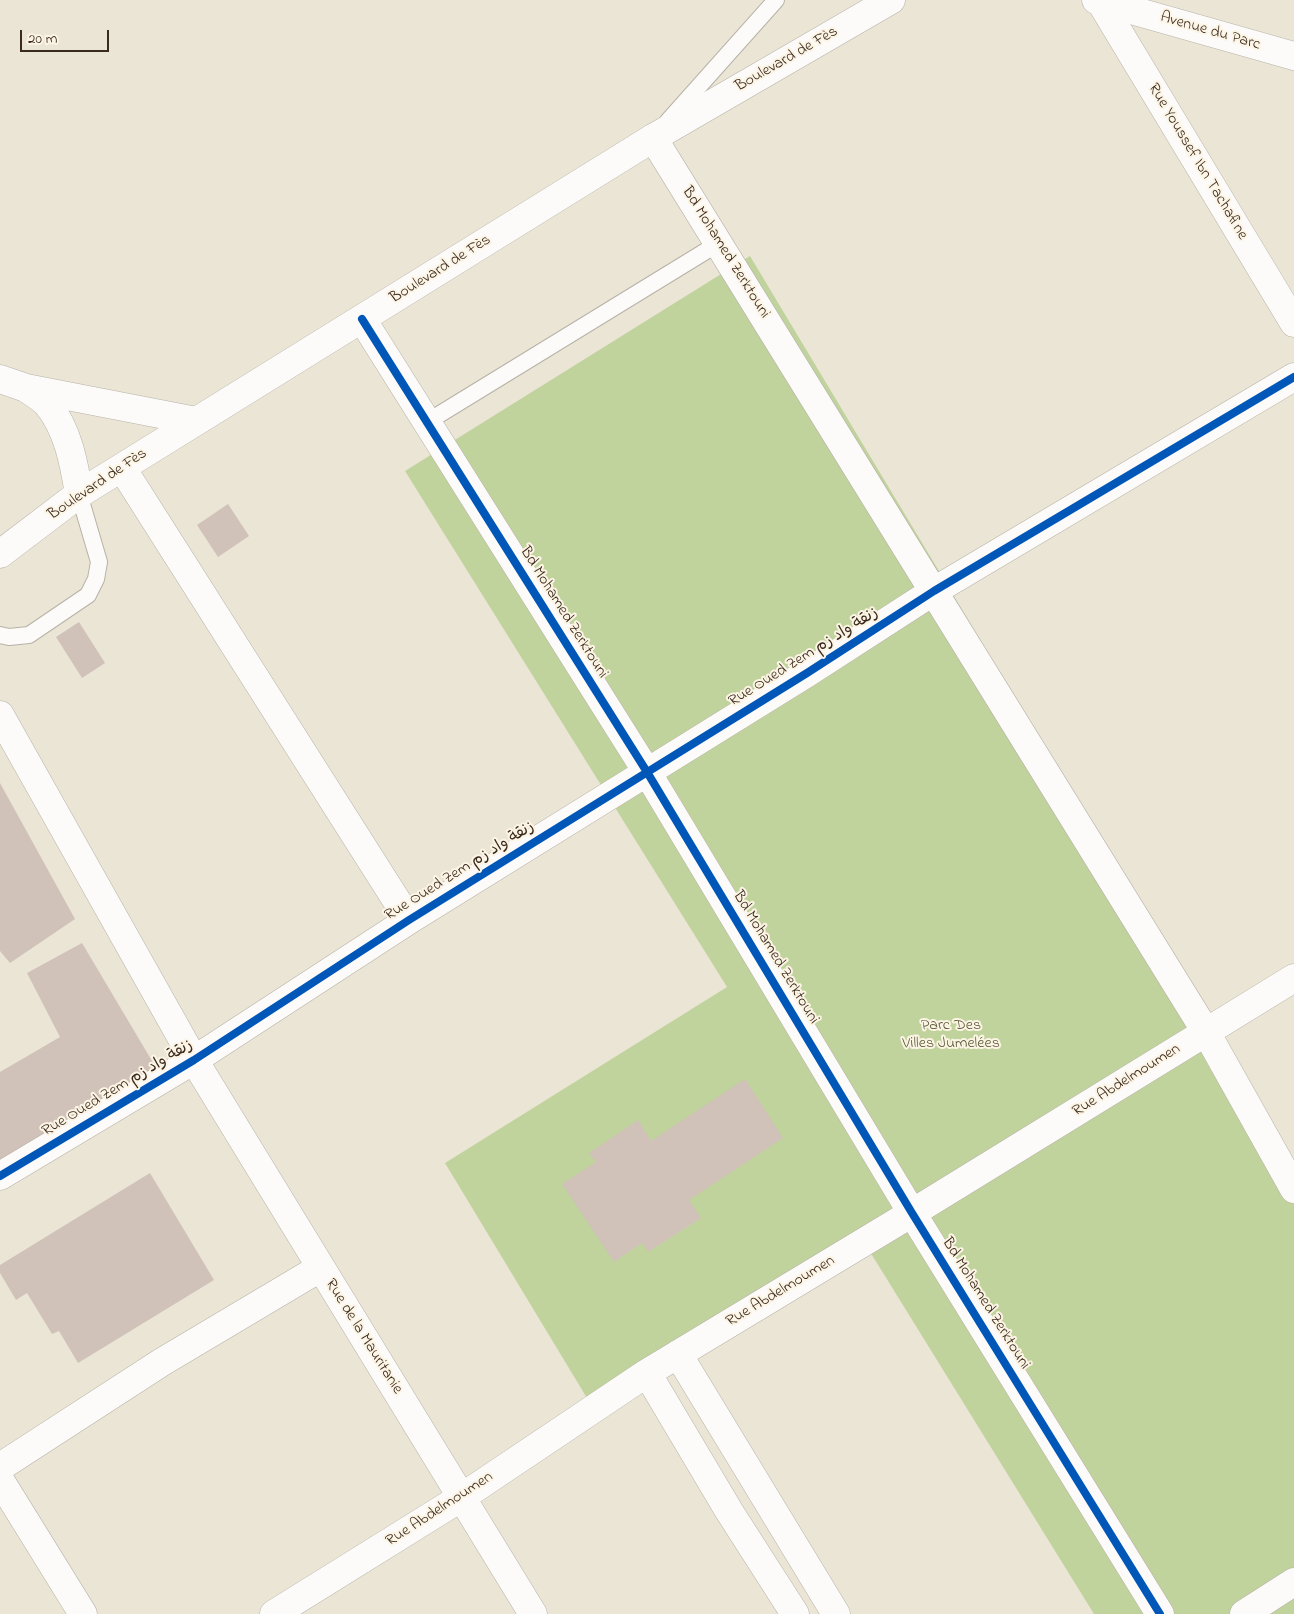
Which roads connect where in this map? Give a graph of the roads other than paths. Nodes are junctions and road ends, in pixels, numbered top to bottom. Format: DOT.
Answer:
graph roads {
  1 [pos="776,0"];
  2 [pos="891,0"];
  3 [pos="1098,1"];
  4 [pos="1294,56"];
  5 [pos="653,138"];
  6 [pos="719,243"];
  7 [pos="362,319"];
  8 [pos="1294,323"];
  9 [pos="1294,377"];
  10 [pos="0,379"];
  11 [pos="26,388"];
  12 [pos="196,421"];
  13 [pos="427,422"];
  14 [pos="122,468"];
  15 [pos="79,494"];
  16 [pos="0,554"];
  17 [pos="934,591"];
  18 [pos="0,635"];
  19 [pos="0,715"];
  20 [pos="647,772"];
  21 [pos="409,920"];
  22 [pos="1294,978"];
  23 [pos="1206,1032"];
  24 [pos="194,1060"];
  25 [pos="0,1176"];
  26 [pos="1294,1189"];
  27 [pos="912,1213"];
  28 [pos="320,1268"];
  29 [pos="678,1354"];
  30 [pos="647,1373"];
  31 [pos="0,1467"];
  32 [pos="0,1480"];
  33 [pos="462,1497"];
  34 [pos="1294,1582"];
  35 [pos="83,1614"];
  36 [pos="274,1614"];
  37 [pos="533,1614"];
  38 [pos="795,1614"];
  39 [pos="836,1614"];
  40 [pos="1160,1614"];
  41 [pos="1244,1614"];
  1 -- 5 [label="lane"];
  2 -- 5 [label="street, Boulevard de Fès"];
  3 -- 4 [label="street, Avenue du Parc"];
  3 -- 8 [label="street, Rue Youssef Ibn Tachafine"];
  5 -- 6 [label="street, Bd Mohamed Zerktouni"];
  5 -- 7 [label="street, Boulevard de Fès"];
  6 -- 13 [label="lane"];
  6 -- 17 [label="street, Bd Mohamed Zerktouni"];
  7 -- 12 [label="street, Boulevard de Fès"];
  7 -- 13 [label="street, Bd Mohamed Zerktouni"];
  9 -- 17 [label="street, Rue Oued Zem زنقة واد زم"];
  10 -- 11 [label="street"];
  11 -- 12 [label="street"];
  11 -- 15 [label="street"];
  12 -- 14 [label="street, Boulevard de Fès"];
  13 -- 20 [label="street, Bd Mohamed Zerktouni"];
  14 -- 15 [label="street, Boulevard de Fès"];
  14 -- 21 [label="street"];
  15 -- 16 [label="street, Boulevard de Fès"];
  15 -- 18 [label="lane"];
  17 -- 20 [label="street, Rue Oued Zem زنقة واد زم"];
  17 -- 23 [label="street, Bd Mohamed Zerktouni"];
  19 -- 24 [label="street, Rue de la Mauritanie"];
  20 -- 21 [label="street, Rue Oued Zem زنقة واد زم"];
  20 -- 27 [label="street, Bd Mohamed Zerktouni"];
  21 -- 24 [label="street, Rue Oued Zem زنقة واد زم"];
  22 -- 23 [label="street, Rue Abdelmoumen"];
  23 -- 26 [label="street, Bd Mohamed Zerktouni"];
  23 -- 27 [label="street, Rue Abdelmoumen"];
  24 -- 25 [label="street, Rue Oued Zem زنقة واد زم"];
  24 -- 28 [label="street, Rue de la Mauritanie"];
  27 -- 29 [label="street, Rue Abdelmoumen"];
  27 -- 40 [label="street, Bd Mohamed Zerktouni"];
  28 -- 31 [label="street"];
  28 -- 33 [label="street, Rue de la Mauritanie"];
  29 -- 30 [label="street, Rue Abdelmoumen"];
  29 -- 39 [label="street"];
  30 -- 33 [label="street, Rue Abdelmoumen"];
  30 -- 38 [label="street"];
  32 -- 35 [label="street"];
  33 -- 36 [label="street, Rue Abdelmoumen"];
  33 -- 37 [label="street, Rue de la Mauritanie"];
  34 -- 41 [label="street"];
}
